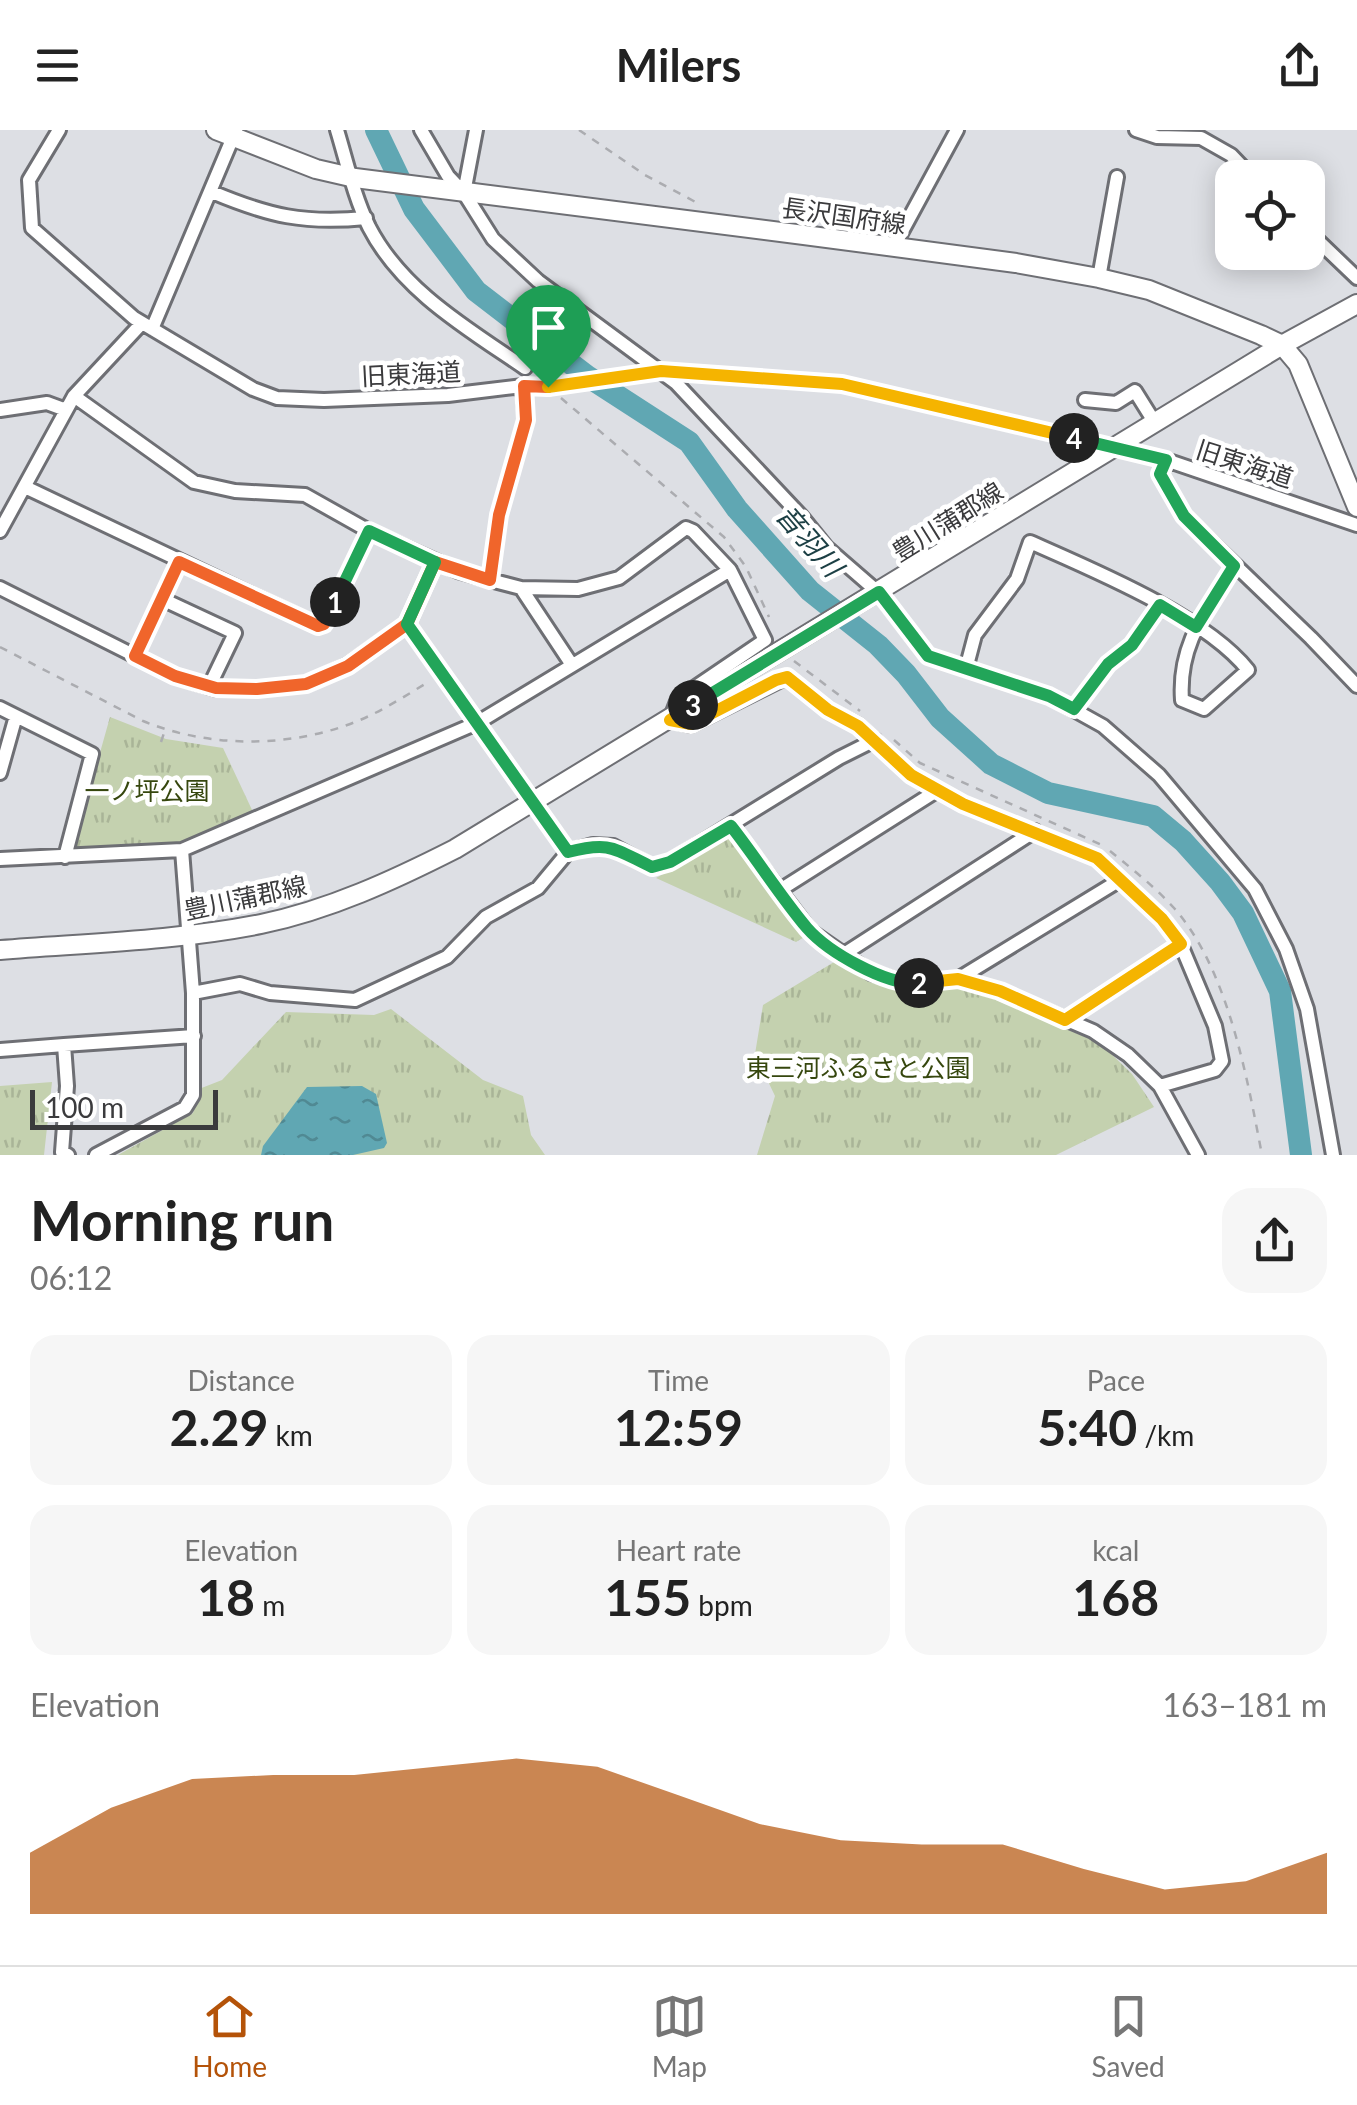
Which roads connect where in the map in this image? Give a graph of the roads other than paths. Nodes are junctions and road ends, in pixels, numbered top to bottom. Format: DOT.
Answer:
graph roads {
  1 [pos="59,130"];
  2 [pos="216,130"];
  3 [pos="337,130"];
  4 [pos="421,130"];
  5 [pos="476,130"];
  6 [pos="957,130"];
  7 [pos="1136,130"];
  8 [pos="235,135"];
  9 [pos="1236,160"];
  10 [pos="352,177"];
  11 [pos="1117,177"];
  12 [pos="212,192"];
  13 [pos="457,192"];
  14 [pos="366,218"];
  15 [pos="1325,247"];
  16 [pos="893,248"];
  17 [pos="1099,278"];
  18 [pos="1357,278"];
  19 [pos="1357,304"];
  20 [pos="147,326"];
  21 [pos="1282,346"];
  22 [pos="525,368"];
  23 [pos="655,372"];
  24 [pos="524,386"];
  25 [pos="74,396"];
  26 [pos="1085,400"];
  27 [pos="0,410"];
  28 [pos="66,410"];
  29 [pos="1154,423"];
  30 [pos="1114,447"];
  31 [pos="1166,460"];
  32 [pos="25,487"];
  33 [pos="1357,507"];
  34 [pos="1357,525"];
  35 [pos="0,531"];
  36 [pos="369,531"];
  37 [pos="179,562"];
  38 [pos="435,562"];
  39 [pos="1234,566"];
  40 [pos="730,570"];
  41 [pos="490,580"];
  42 [pos="0,588"];
  43 [pos="521,588"];
  44 [pos="876,595"];
  45 [pos="162,599"];
  46 [pos="1160,605"];
  47 [pos="407,624"];
  48 [pos="1196,627"];
  49 [pos="135,656"];
  50 [pos="572,665"];
  51 [pos="966,669"];
  52 [pos="209,686"];
  53 [pos="1357,686"];
  54 [pos="0,708"];
  55 [pos="1074,709"];
  56 [pos="16,716"];
  57 [pos="670,720"];
  58 [pos="477,723"];
  59 [pos="876,740"];
  60 [pos="0,774"];
  61 [pos="938,790"];
  62 [pos="532,802"];
  63 [pos="731,826"];
  64 [pos="1035,831"];
  65 [pos="182,850"];
  66 [pos="568,852"];
  67 [pos="65,856"];
  68 [pos="0,859"];
  69 [pos="1120,880"];
  70 [pos="780,890"];
  71 [pos="189,936"];
  72 [pos="1181,944"];
  73 [pos="0,950"];
  74 [pos="844,954"];
  75 [pos="958,979"];
  76 [pos="193,993"];
  77 [pos="1065,1020"];
  78 [pos="194,1036"];
  79 [pos="64,1046"];
  80 [pos="0,1050"];
  81 [pos="1160,1086"];
  82 [pos="68,1155"];
  83 [pos="96,1155"];
  84 [pos="1198,1155"];
  85 [pos="1333,1155"];
  1 -- 20 [label="street, 旧東海道"];
  2 -- 8 [label="main road, 長沢国府線"];
  3 -- 10 [label="street"];
  4 -- 13 [label="street"];
  5 -- 13 [label="street"];
  6 -- 16 [label="street"];
  7 -- 9 [label="street"];
  8 -- 10 [label="main road, 長沢国府線"];
  8 -- 12 [label="street"];
  10 -- 13 [label="main road, 長沢国府線"];
  10 -- 14 [label="street"];
  11 -- 17 [label="street"];
  12 -- 14 [label="street"];
  12 -- 20 [label="street"];
  13 -- 16 [label="main road, 長沢国府線"];
  13 -- 23 [label="street"];
  14 -- 22 [label="street"];
  15 -- 18 [label="street"];
  16 -- 17 [label="main road, 長沢国府線"];
  17 -- 21 [label="main road, 長沢国府線"];
  19 -- 21 [label="main road, 豊川蒲郡線"];
  20 -- 24 [label="street, 旧東海道"];
  20 -- 25 [label="street"];
  21 -- 29 [label="main road, 豊川蒲郡線"];
  21 -- 33 [label="main road"];
  23 -- 24 [label="street, 旧東海道"];
  23 -- 30 [label="street, 旧東海道"];
  23 -- 44 [label="street"];
  24 -- 41 [label="street"];
  25 -- 28 [label="street"];
  25 -- 36 [label="street"];
  26 -- 29 [label="street"];
  27 -- 28 [label="street"];
  28 -- 32 [label="street"];
  29 -- 30 [label="main road, 豊川蒲郡線"];
  30 -- 31 [label="street, 旧東海道"];
  30 -- 44 [label="main road, 豊川蒲郡線"];
  31 -- 34 [label="street, 旧東海道"];
  31 -- 39 [label="street"];
  32 -- 35 [label="street"];
  32 -- 37 [label="street"];
  36 -- 37 [label="street"];
  36 -- 38 [label="street"];
  37 -- 45 [label="street"];
  38 -- 41 [label="street"];
  38 -- 47 [label="street"];
  39 -- 48 [label="street"];
  39 -- 53 [label="street"];
  40 -- 43 [label="street"];
  40 -- 50 [label="street"];
  40 -- 57 [label="street"];
  41 -- 43 [label="street"];
  42 -- 49 [label="street"];
  43 -- 50 [label="street"];
  44 -- 51 [label="street"];
  44 -- 57 [label="main road, 豊川蒲郡線"];
  45 -- 49 [label="street"];
  45 -- 52 [label="street"];
  46 -- 48 [label="street"];
  46 -- 51 [label="street"];
  46 -- 55 [label="street"];
  47 -- 52 [label="street"];
  47 -- 58 [label="street"];
  48 -- 48 [label="street"];
  49 -- 52 [label="street"];
  50 -- 58 [label="street"];
  51 -- 55 [label="street"];
  54 -- 56 [label="street"];
  55 -- 85 [label="street"];
  56 -- 60 [label="street"];
  56 -- 67 [label="street"];
  57 -- 59 [label="street"];
  57 -- 62 [label="main road, 豊川蒲郡線"];
  58 -- 62 [label="street"];
  58 -- 65 [label="street"];
  59 -- 61 [label="street"];
  59 -- 63 [label="street"];
  61 -- 64 [label="street"];
  61 -- 70 [label="street"];
  62 -- 66 [label="street"];
  62 -- 71 [label="main road, 豊川蒲郡線"];
  63 -- 66 [label="street"];
  63 -- 70 [label="street"];
  64 -- 69 [label="street"];
  64 -- 74 [label="street"];
  65 -- 67 [label="street"];
  65 -- 71 [label="street"];
  66 -- 76 [label="street"];
  67 -- 68 [label="street"];
  69 -- 72 [label="street"];
  69 -- 75 [label="street"];
  70 -- 74 [label="street"];
  71 -- 73 [label="main road, 豊川蒲郡線"];
  71 -- 76 [label="street"];
  72 -- 77 [label="street"];
  72 -- 81 [label="street"];
  74 -- 75 [label="street"];
  75 -- 77 [label="street"];
  76 -- 78 [label="street"];
  77 -- 81 [label="street"];
  78 -- 79 [label="street"];
  78 -- 83 [label="street"];
  79 -- 80 [label="street"];
  79 -- 82 [label="street"];
  81 -- 84 [label="street"];
}
